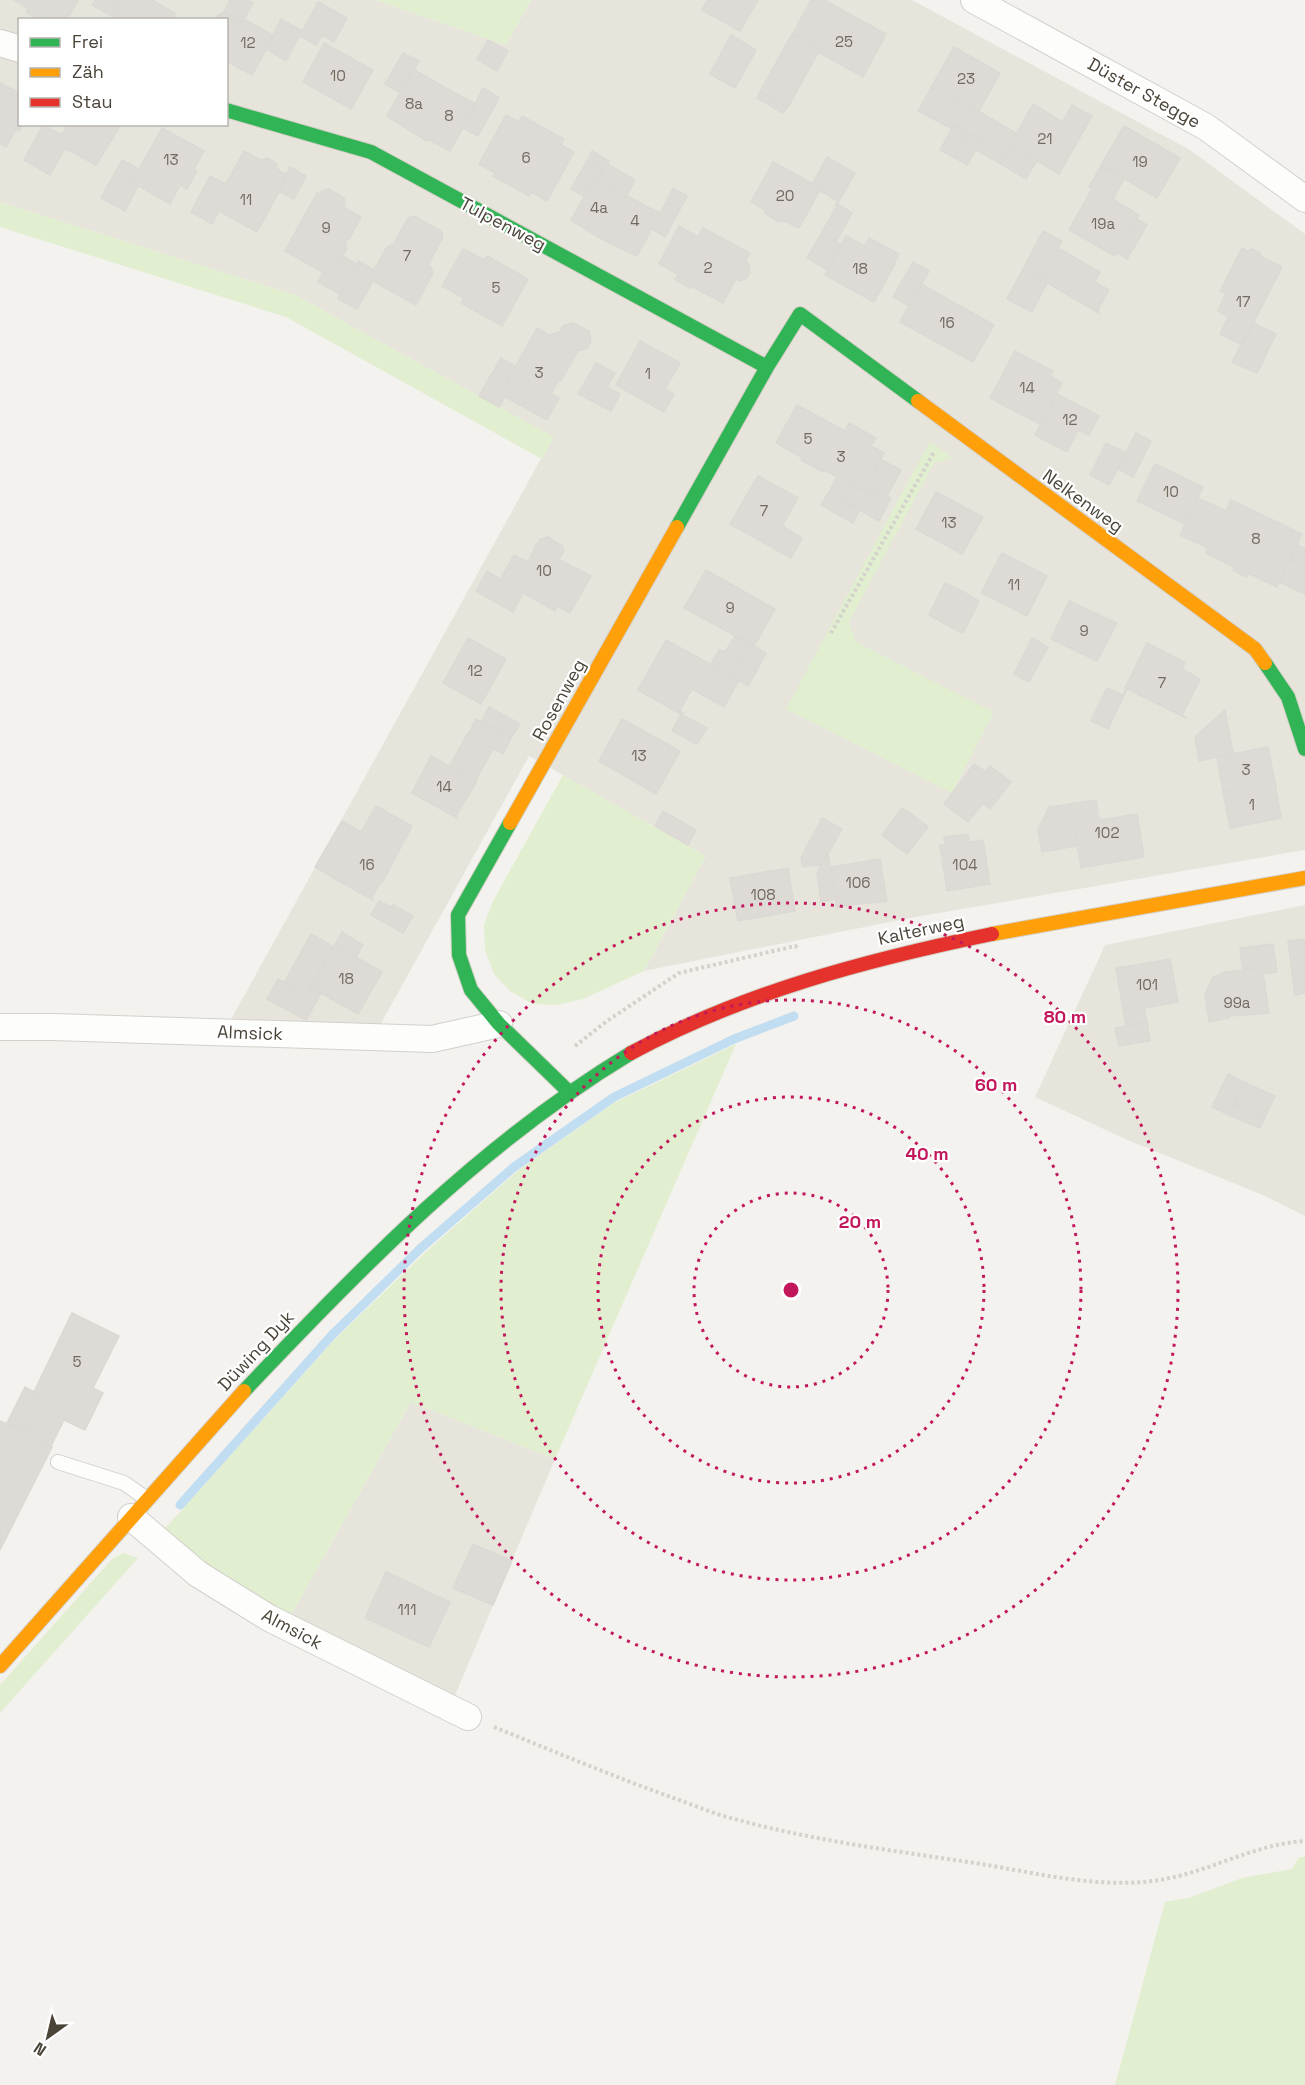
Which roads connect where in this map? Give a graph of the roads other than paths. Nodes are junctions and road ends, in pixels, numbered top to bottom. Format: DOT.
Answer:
graph roads {
  1 [pos="975,0"];
  2 [pos="0,44"];
  3 [pos="18,48"];
  4 [pos="228,111"];
  5 [pos="1305,199"];
  6 [pos="800,314"];
  7 [pos="767,367"];
  8 [pos="1305,749"];
  9 [pos="1305,878"];
  10 [pos="499,1024"];
  11 [pos="0,1028"];
  12 [pos="569,1092"];
  13 [pos="58,1462"];
  14 [pos="139,1508"];
  15 [pos="0,1666"];
  16 [pos="468,1717"];
  1 -- 5 [label="street, Düster Stegge"];
  2 -- 3 [label="street"];
  4 -- 7 [label="street, Tulpenweg"];
  6 -- 7 [label="street, Rosenweg"];
  6 -- 8 [label="street, Nelkenweg"];
  7 -- 10 [label="street, Rosenweg"];
  9 -- 12 [label="street, Kalterweg"];
  10 -- 11 [label="street, Almsick"];
  10 -- 12 [label="street, Rosenweg"];
  12 -- 14 [label="street, Düwing Dyk"];
  13 -- 14 [label="lane"];
  14 -- 15 [label="street, Düwing Dyk"];
  14 -- 16 [label="street, Almsick"];
}
